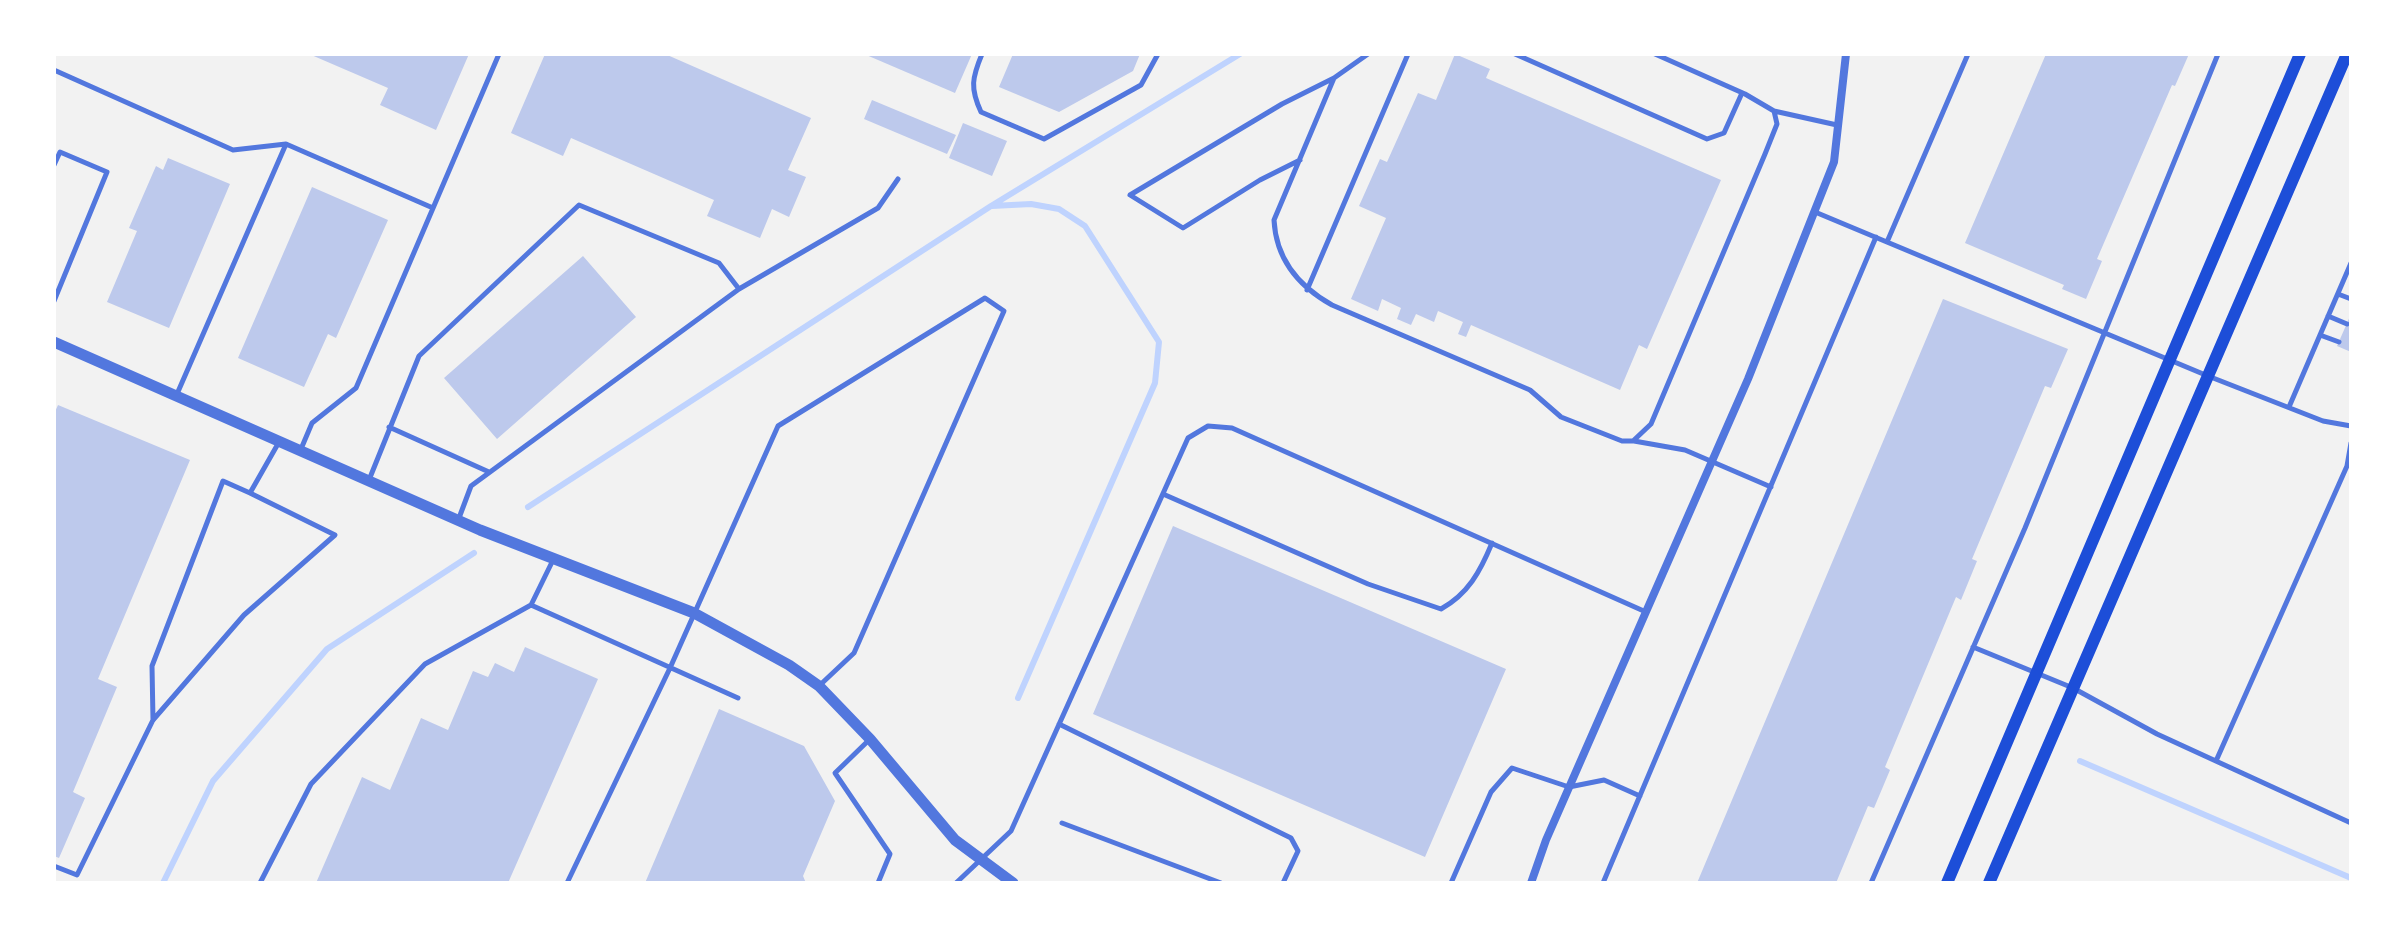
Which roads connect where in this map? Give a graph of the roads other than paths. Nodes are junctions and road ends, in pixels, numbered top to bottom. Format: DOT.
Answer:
graph roads {
  1 [pos="499,54"];
  2 [pos="982,54"];
  3 [pos="1158,54"];
  4 [pos="1368,54"];
  5 [pos="1408,54"];
  6 [pos="1515,54"];
  7 [pos="1655,54"];
  8 [pos="1846,54"];
  9 [pos="1968,54"];
  10 [pos="2218,54"];
  11 [pos="2300,54"];
  12 [pos="2347,54"];
  13 [pos="54,70"];
  14 [pos="1334,78"];
  15 [pos="1742,93"];
  16 [pos="1774,111"];
  17 [pos="1837,125"];
  18 [pos="286,144"];
  19 [pos="1300,160"];
  20 [pos="54,165"];
  21 [pos="898,179"];
  22 [pos="433,208"];
  23 [pos="1814,212"];
  24 [pos="1876,237"];
  25 [pos="1887,242"];
  26 [pos="2351,266"];
  27 [pos="739,289"];
  28 [pos="1307,290"];
  29 [pos="2338,294"];
  30 [pos="2351,299"];
  31 [pos="54,301"];
  32 [pos="2328,316"];
  33 [pos="2347,324"];
  34 [pos="2104,332"];
  35 [pos="2320,335"];
  36 [pos="54,342"];
  37 [pos="2339,342"];
  38 [pos="2169,359"];
  39 [pos="2208,376"];
  40 [pos="177,395"];
  41 [pos="2289,407"];
  42 [pos="2351,426"];
  43 [pos="389,427"];
  44 [pos="280,440"];
  45 [pos="1633,441"];
  46 [pos="2351,443"];
  47 [pos="300,450"];
  48 [pos="1712,460"];
  49 [pos="490,472"];
  50 [pos="369,481"];
  51 [pos="1771,487"];
  52 [pos="250,493"];
  53 [pos="1163,494"];
  54 [pos="458,520"];
  55 [pos="1492,543"];
  56 [pos="555,557"];
  57 [pos="531,605"];
  58 [pos="1646,612"];
  59 [pos="694,613"];
  60 [pos="1973,647"];
  61 [pos="670,668"];
  62 [pos="2035,672"];
  63 [pos="819,686"];
  64 [pos="2073,688"];
  65 [pos="738,698"];
  66 [pos="153,720"];
  67 [pos="1059,724"];
  68 [pos="870,739"];
  69 [pos="2216,761"];
  70 [pos="1569,787"];
  71 [pos="1640,796"];
  72 [pos="1062,823"];
  73 [pos="2351,823"];
  74 [pos="981,860"];
  75 [pos="54,866"];
  76 [pos="260,883"];
  77 [pos="567,883"];
  78 [pos="878,883"];
  79 [pos="956,883"];
  80 [pos="1013,883"];
  81 [pos="1221,883"];
  82 [pos="1283,883"];
  83 [pos="1451,883"];
  84 [pos="1531,883"];
  85 [pos="1603,883"];
  86 [pos="1871,883"];
  87 [pos="1947,883"];
  88 [pos="1989,883"];
  1 -- 22 [label="lane"];
  2 -- 3 [label="lane"];
  4 -- 14 [label="lane"];
  5 -- 28 [label="lane"];
  6 -- 15 [label="lane"];
  7 -- 15 [label="lane"];
  8 -- 17 [label="street"];
  9 -- 25 [label="lane"];
  10 -- 34 [label="lane"];
  11 -- 38 [label="main road"];
  12 -- 39 [label="main road"];
  13 -- 18 [label="lane"];
  14 -- 19 [label="lane"];
  14 -- 19 [label="lane"];
  15 -- 16 [label="lane"];
  16 -- 17 [label="lane"];
  16 -- 45 [label="lane"];
  17 -- 23 [label="street"];
  18 -- 22 [label="lane"];
  18 -- 40 [label="lane"];
  19 -- 28 [label="lane"];
  20 -- 31 [label="lane"];
  21 -- 27 [label="lane"];
  22 -- 47 [label="lane"];
  23 -- 24 [label="lane"];
  23 -- 48 [label="street"];
  24 -- 25 [label="lane"];
  24 -- 51 [label="lane"];
  25 -- 34 [label="lane"];
  26 -- 29 [label="lane"];
  27 -- 43 [label="lane"];
  27 -- 49 [label="lane"];
  28 -- 45 [label="lane"];
  29 -- 30 [label="lane"];
  29 -- 32 [label="lane"];
  32 -- 33 [label="lane"];
  32 -- 35 [label="lane"];
  34 -- 38 [label="lane"];
  34 -- 60 [label="lane"];
  35 -- 37 [label="lane"];
  35 -- 41 [label="lane"];
  36 -- 40 [label="street"];
  38 -- 39 [label="lane"];
  38 -- 62 [label="main road"];
  39 -- 41 [label="lane"];
  39 -- 64 [label="main road"];
  40 -- 44 [label="street"];
  41 -- 42 [label="lane"];
  43 -- 49 [label="lane"];
  43 -- 50 [label="lane"];
  44 -- 47 [label="street"];
  44 -- 52 [label="lane"];
  45 -- 48 [label="lane"];
  46 -- 69 [label="lane"];
  47 -- 50 [label="street"];
  48 -- 51 [label="lane"];
  48 -- 58 [label="street"];
  49 -- 54 [label="lane"];
  50 -- 54 [label="street"];
  51 -- 71 [label="lane"];
  52 -- 66 [label="lane"];
  52 -- 66 [label="lane"];
  53 -- 55 [label="lane"];
  53 -- 55 [label="lane"];
  53 -- 67 [label="lane"];
  54 -- 56 [label="street"];
  55 -- 58 [label="lane"];
  56 -- 57 [label="lane"];
  56 -- 59 [label="street"];
  57 -- 61 [label="lane"];
  57 -- 76 [label="lane"];
  58 -- 70 [label="street"];
  59 -- 61 [label="lane"];
  59 -- 63 [label="street"];
  59 -- 63 [label="lane"];
  60 -- 62 [label="lane"];
  60 -- 86 [label="lane"];
  61 -- 65 [label="lane"];
  61 -- 77 [label="lane"];
  62 -- 64 [label="lane"];
  62 -- 87 [label="main road"];
  63 -- 68 [label="street"];
  64 -- 69 [label="lane"];
  64 -- 88 [label="main road"];
  66 -- 75 [label="lane"];
  67 -- 74 [label="lane"];
  67 -- 82 [label="lane"];
  68 -- 74 [label="street"];
  68 -- 78 [label="lane"];
  69 -- 73 [label="lane"];
  70 -- 71 [label="lane"];
  70 -- 83 [label="lane"];
  70 -- 84 [label="street"];
  71 -- 85 [label="lane"];
  72 -- 81 [label="lane"];
  74 -- 79 [label="lane"];
  74 -- 80 [label="street"];
}
